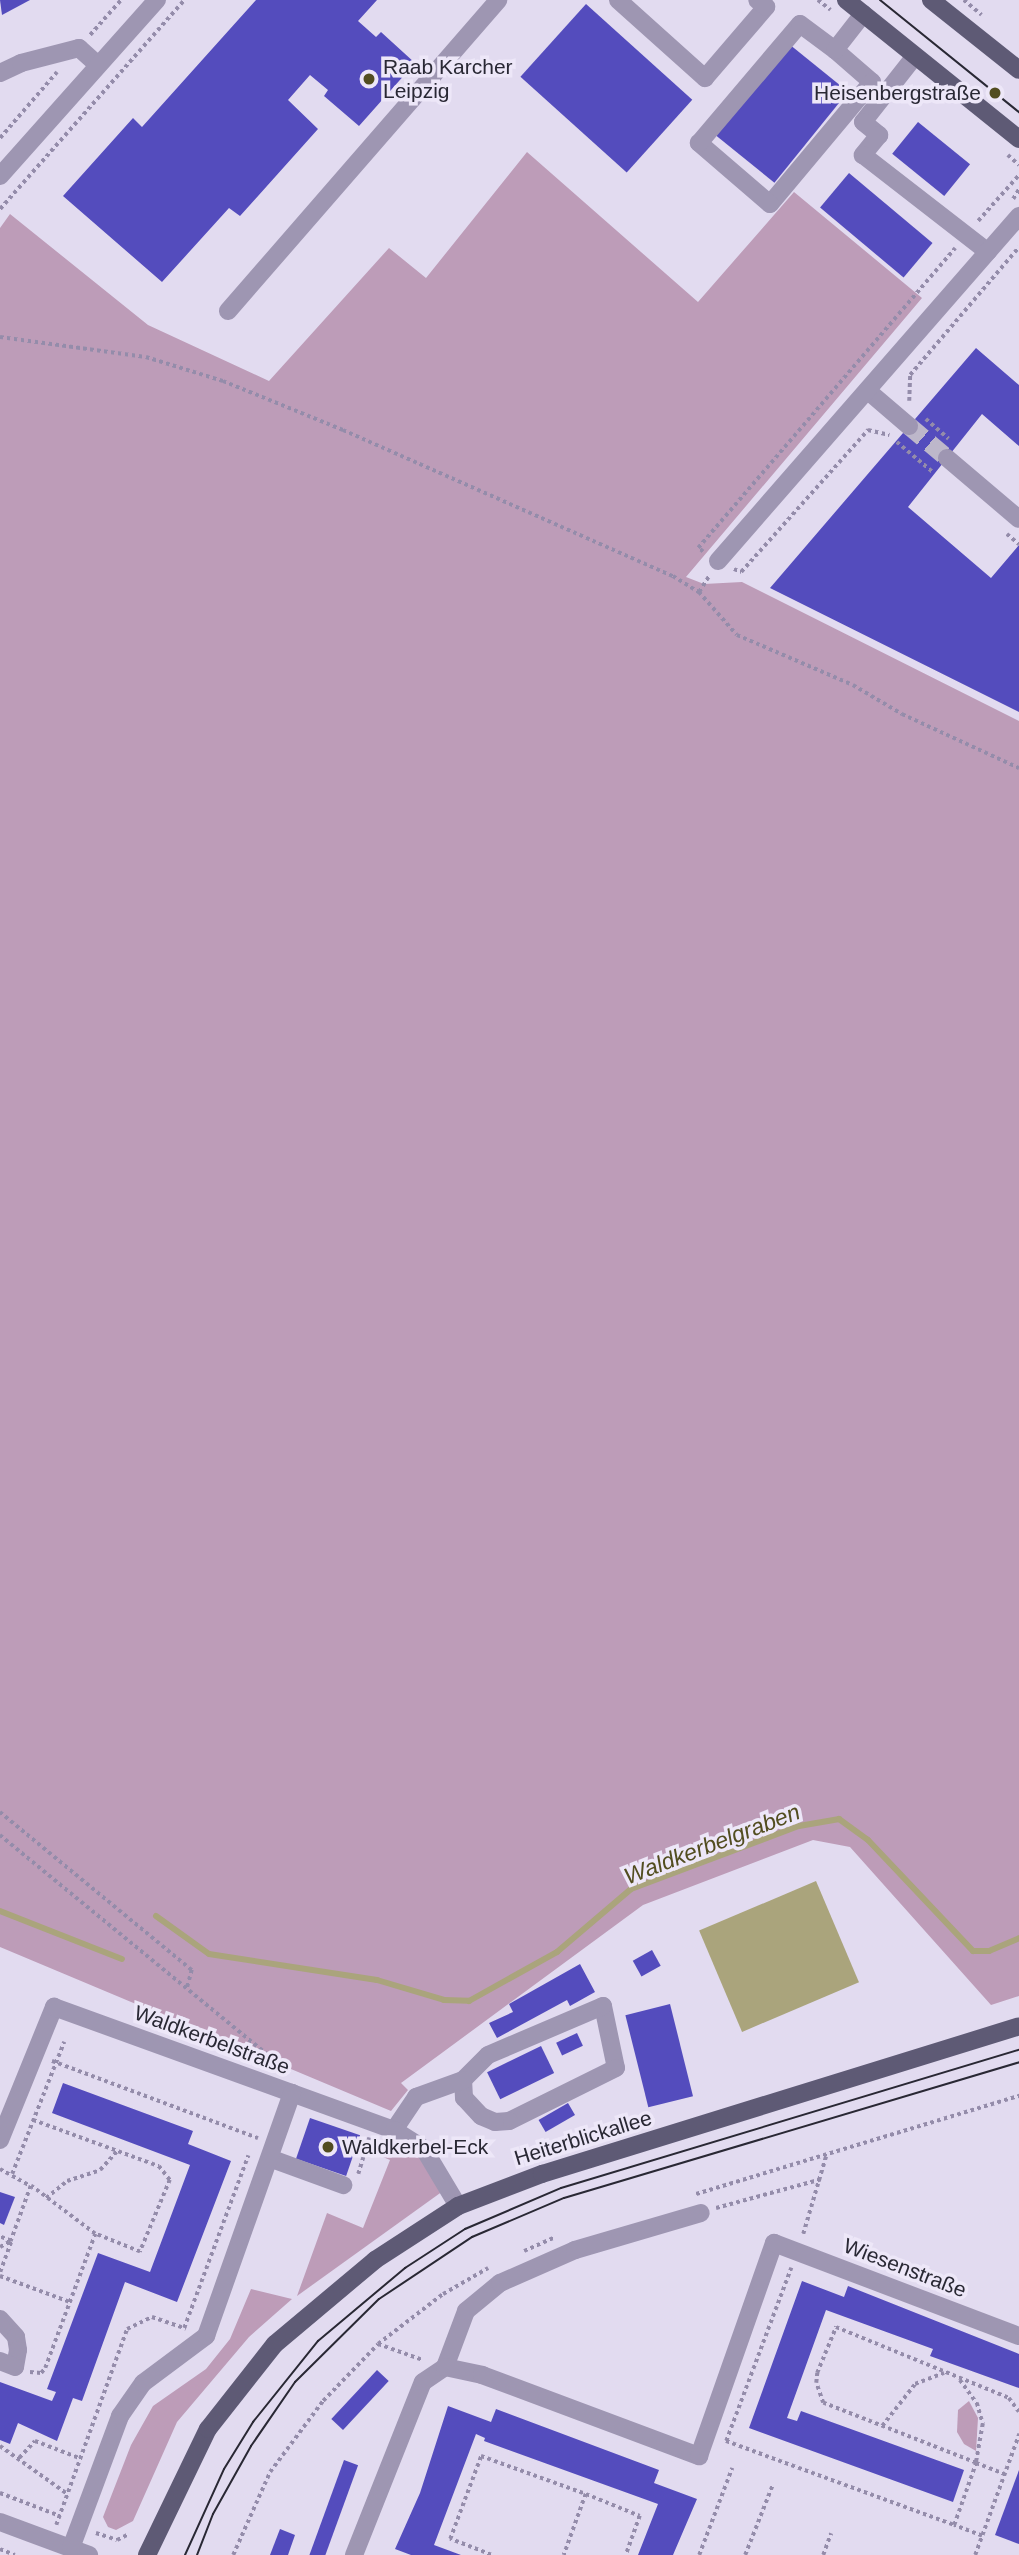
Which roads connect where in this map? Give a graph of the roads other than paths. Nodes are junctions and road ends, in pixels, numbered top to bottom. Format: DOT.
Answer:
graph roads {
  1 [pos="157,0"];
  2 [pos="498,0"];
  3 [pos="618,0"];
  4 [pos="757,0"];
  5 [pos="846,0"];
  6 [pos="931,0"];
  7 [pos="863,14"];
  8 [pos="835,50"];
  9 [pos="915,56"];
  10 [pos="97,64"];
  11 [pos="4,66"];
  12 [pos="1019,70"];
  13 [pos="1019,139"];
  14 [pos="0,176"];
  15 [pos="1019,216"];
  16 [pos="988,252"];
  17 [pos="228,311"];
  18 [pos="869,391"];
  19 [pos="909,426"];
  20 [pos="947,458"];
  21 [pos="1019,519"];
  22 [pos="715,565"];
  23 [pos="1019,2026"];
  24 [pos="463,2080"];
  25 [pos="293,2085"];
  26 [pos="394,2130"];
  27 [pos="0,2140"];
  28 [pos="274,2152"];
  29 [pos="343,2186"];
  30 [pos="458,2206"];
  31 [pos="701,2213"];
  32 [pos="0,2319"];
  33 [pos="1019,2336"];
  34 [pos="7,2364"];
  35 [pos="445,2367"];
  36 [pos="0,2522"];
  37 [pos="71,2548"];
  38 [pos="89,2555"];
  39 [pos="147,2555"];
  40 [pos="354,2555"];
  1 -- 10 [label="street"];
  2 -- 17 [label="street"];
  3 -- 4 [label="street"];
  5 -- 7 [label="main road"];
  6 -- 12 [label="main road"];
  7 -- 8 [label="street"];
  7 -- 9 [label="main road"];
  8 -- 8 [label="street"];
  9 -- 13 [label="main road"];
  9 -- 16 [label="street"];
  10 -- 11 [label="street"];
  10 -- 14 [label="street"];
  15 -- 16 [label="street"];
  16 -- 18 [label="street"];
  18 -- 19 [label="street"];
  18 -- 22 [label="street"];
  20 -- 21 [label="street"];
  23 -- 30 [label="main road, Heiterblickallee"];
  24 -- 24 [label="street"];
  24 -- 26 [label="street"];
  25 -- 26 [label="street, Waldkerbelstraße"];
  25 -- 27 [label="street, Waldkerbelstraße"];
  25 -- 28 [label="street"];
  26 -- 30 [label="street, Waldkerbelstraße"];
  28 -- 29 [label="street"];
  28 -- 37 [label="street"];
  30 -- 39 [label="main road, Heiterblickallee"];
  31 -- 35 [label="street"];
  32 -- 34 [label="street"];
  33 -- 35 [label="street, Wiesenstraße"];
  35 -- 40 [label="street"];
  36 -- 37 [label="street"];
  37 -- 38 [label="street"];
}
